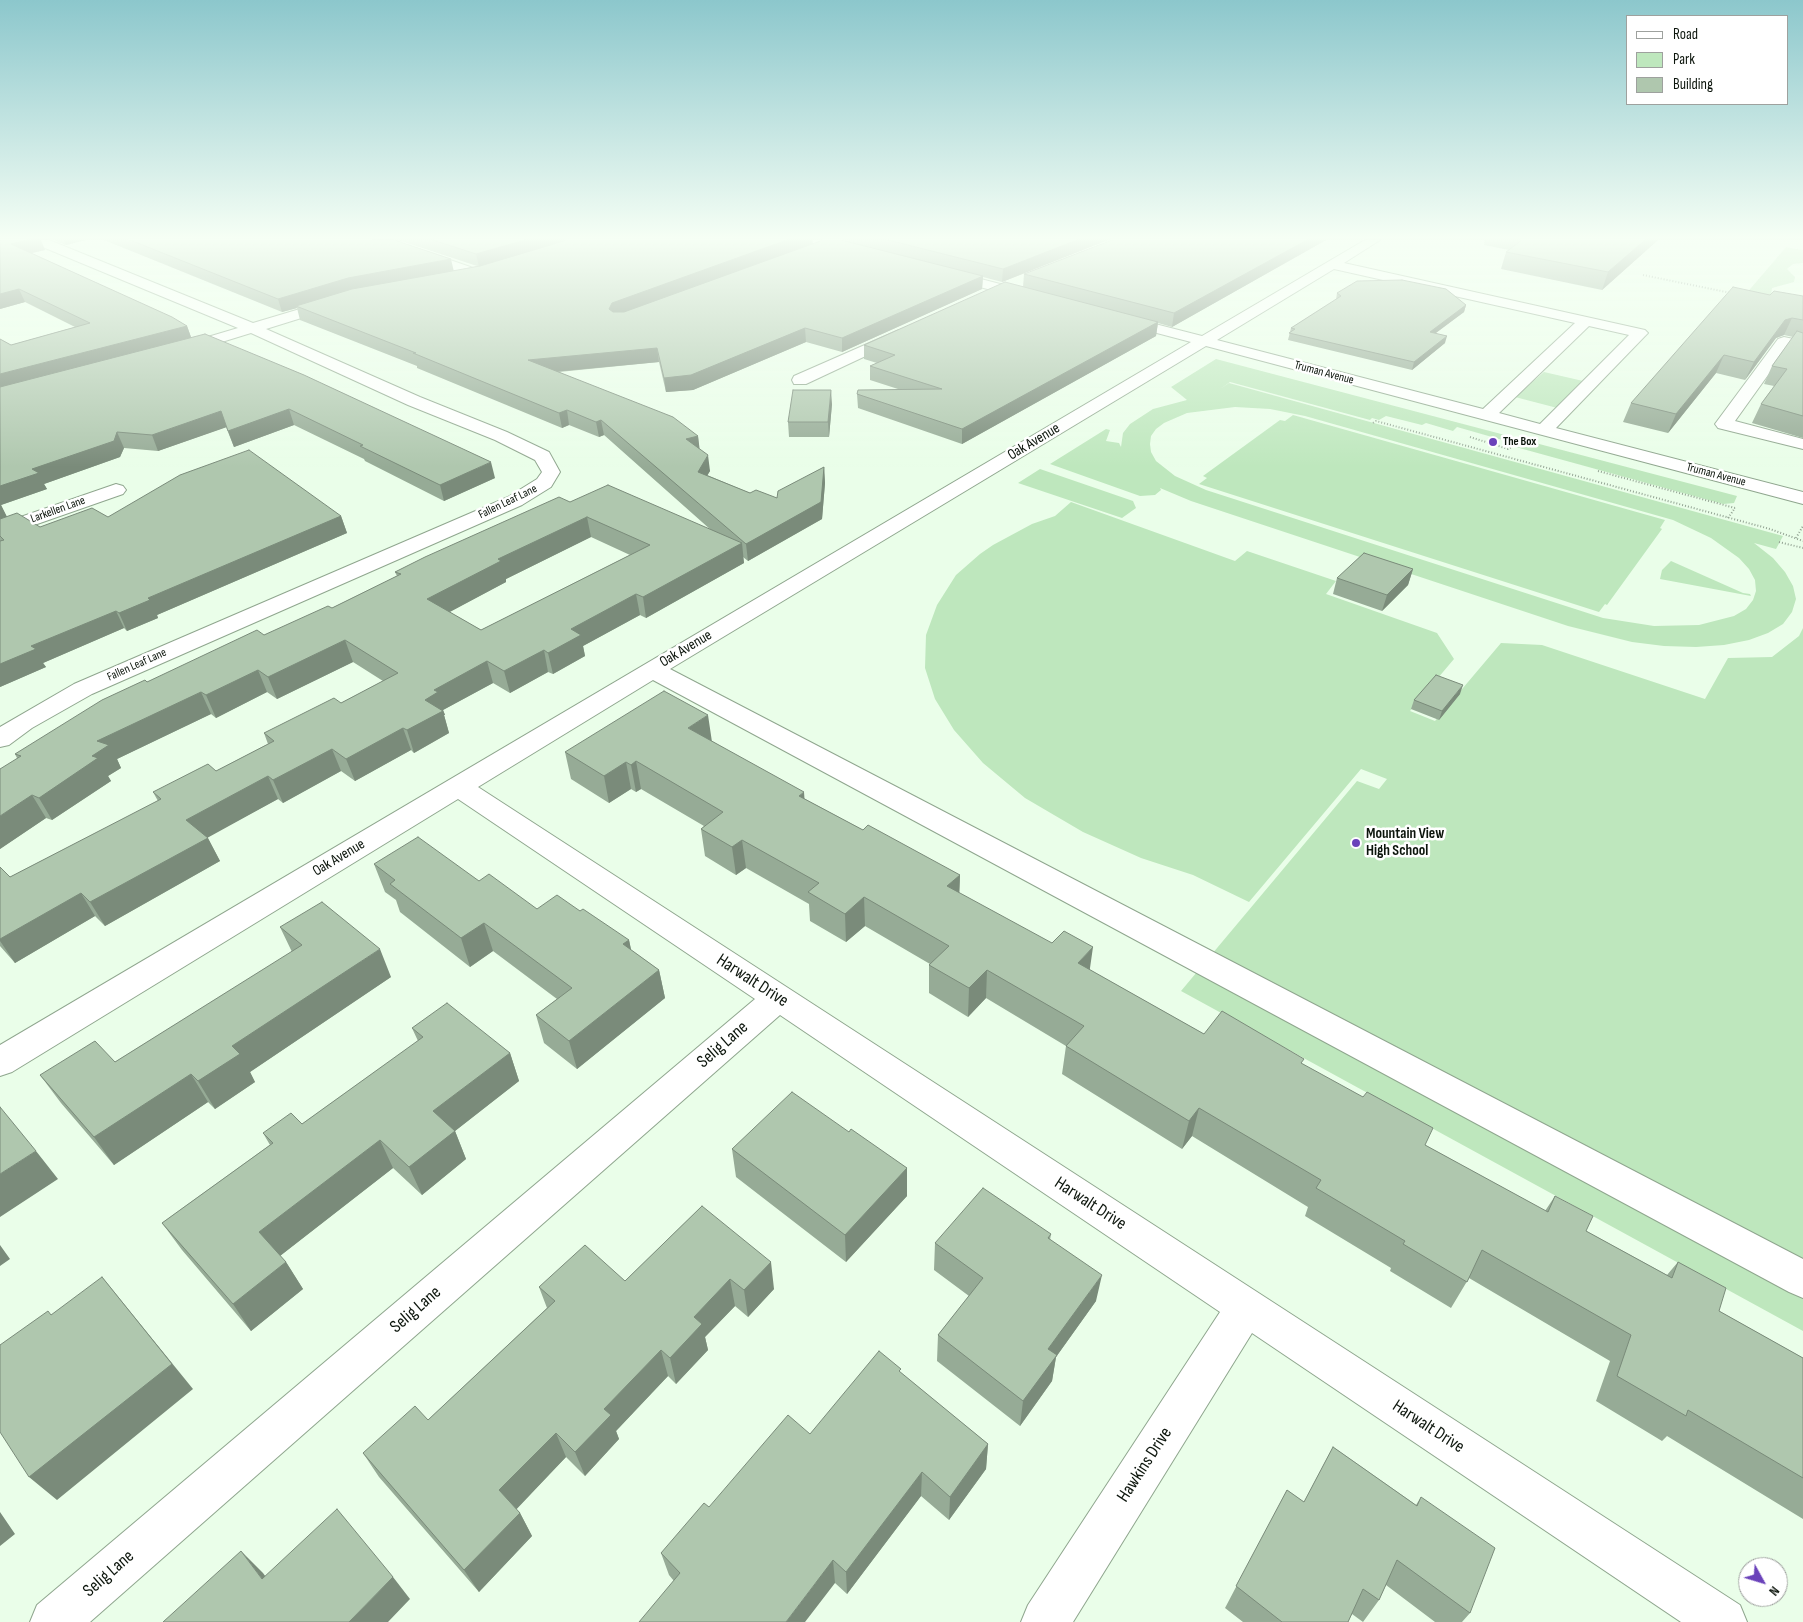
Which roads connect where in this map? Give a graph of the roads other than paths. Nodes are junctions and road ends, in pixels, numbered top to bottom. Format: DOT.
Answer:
graph roads {
  1 [pos="222,316"];
  2 [pos="292,316"];
  3 [pos="1109,316"];
  4 [pos="1247,316"];
  5 [pos="1562,316"];
  6 [pos="1586,321"];
  7 [pos="252,328"];
  8 [pos="914,329"];
  9 [pos="1204,341"];
  10 [pos="1803,346"];
  11 [pos="164,354"];
  12 [pos="800,380"];
  13 [pos="1487,415"];
  14 [pos="1544,430"];
  15 [pos="1803,444"];
  16 [pos="116,490"];
  17 [pos="1803,498"];
  18 [pos="0,531"];
  19 [pos="652,670"];
  20 [pos="0,739"];
  21 [pos="458,786"];
  22 [pos="778,998"];
  23 [pos="0,1062"];
  24 [pos="1803,1279"];
  25 [pos="1246,1307"];
  26 [pos="54,1622"];
  27 [pos="1045,1622"];
  28 [pos="1723,1622"];
  1 -- 7 [label="street, Fallen Leaf Lane"];
  2 -- 7 [label="street"];
  3 -- 9 [label="street, Truman Avenue"];
  4 -- 9 [label="street, Oak Avenue"];
  5 -- 6 [label="street"];
  6 -- 13 [label="street"];
  6 -- 14 [label="street"];
  7 -- 11 [label="street"];
  7 -- 20 [label="street, Fallen Leaf Lane"];
  8 -- 12 [label="street"];
  9 -- 13 [label="street, Truman Avenue"];
  9 -- 19 [label="street, Oak Avenue"];
  10 -- 15 [label="street"];
  13 -- 14 [label="street, Truman Avenue"];
  14 -- 17 [label="street, Truman Avenue"];
  16 -- 18 [label="street, Larkellen Lane"];
  19 -- 21 [label="street, Oak Avenue"];
  19 -- 24 [label="street"];
  21 -- 22 [label="street, Harwalt Drive"];
  21 -- 23 [label="street, Oak Avenue"];
  22 -- 25 [label="street, Harwalt Drive"];
  22 -- 26 [label="street, Selig Lane"];
  25 -- 27 [label="street, Hawkins Drive"];
  25 -- 28 [label="street, Harwalt Drive"];
}
